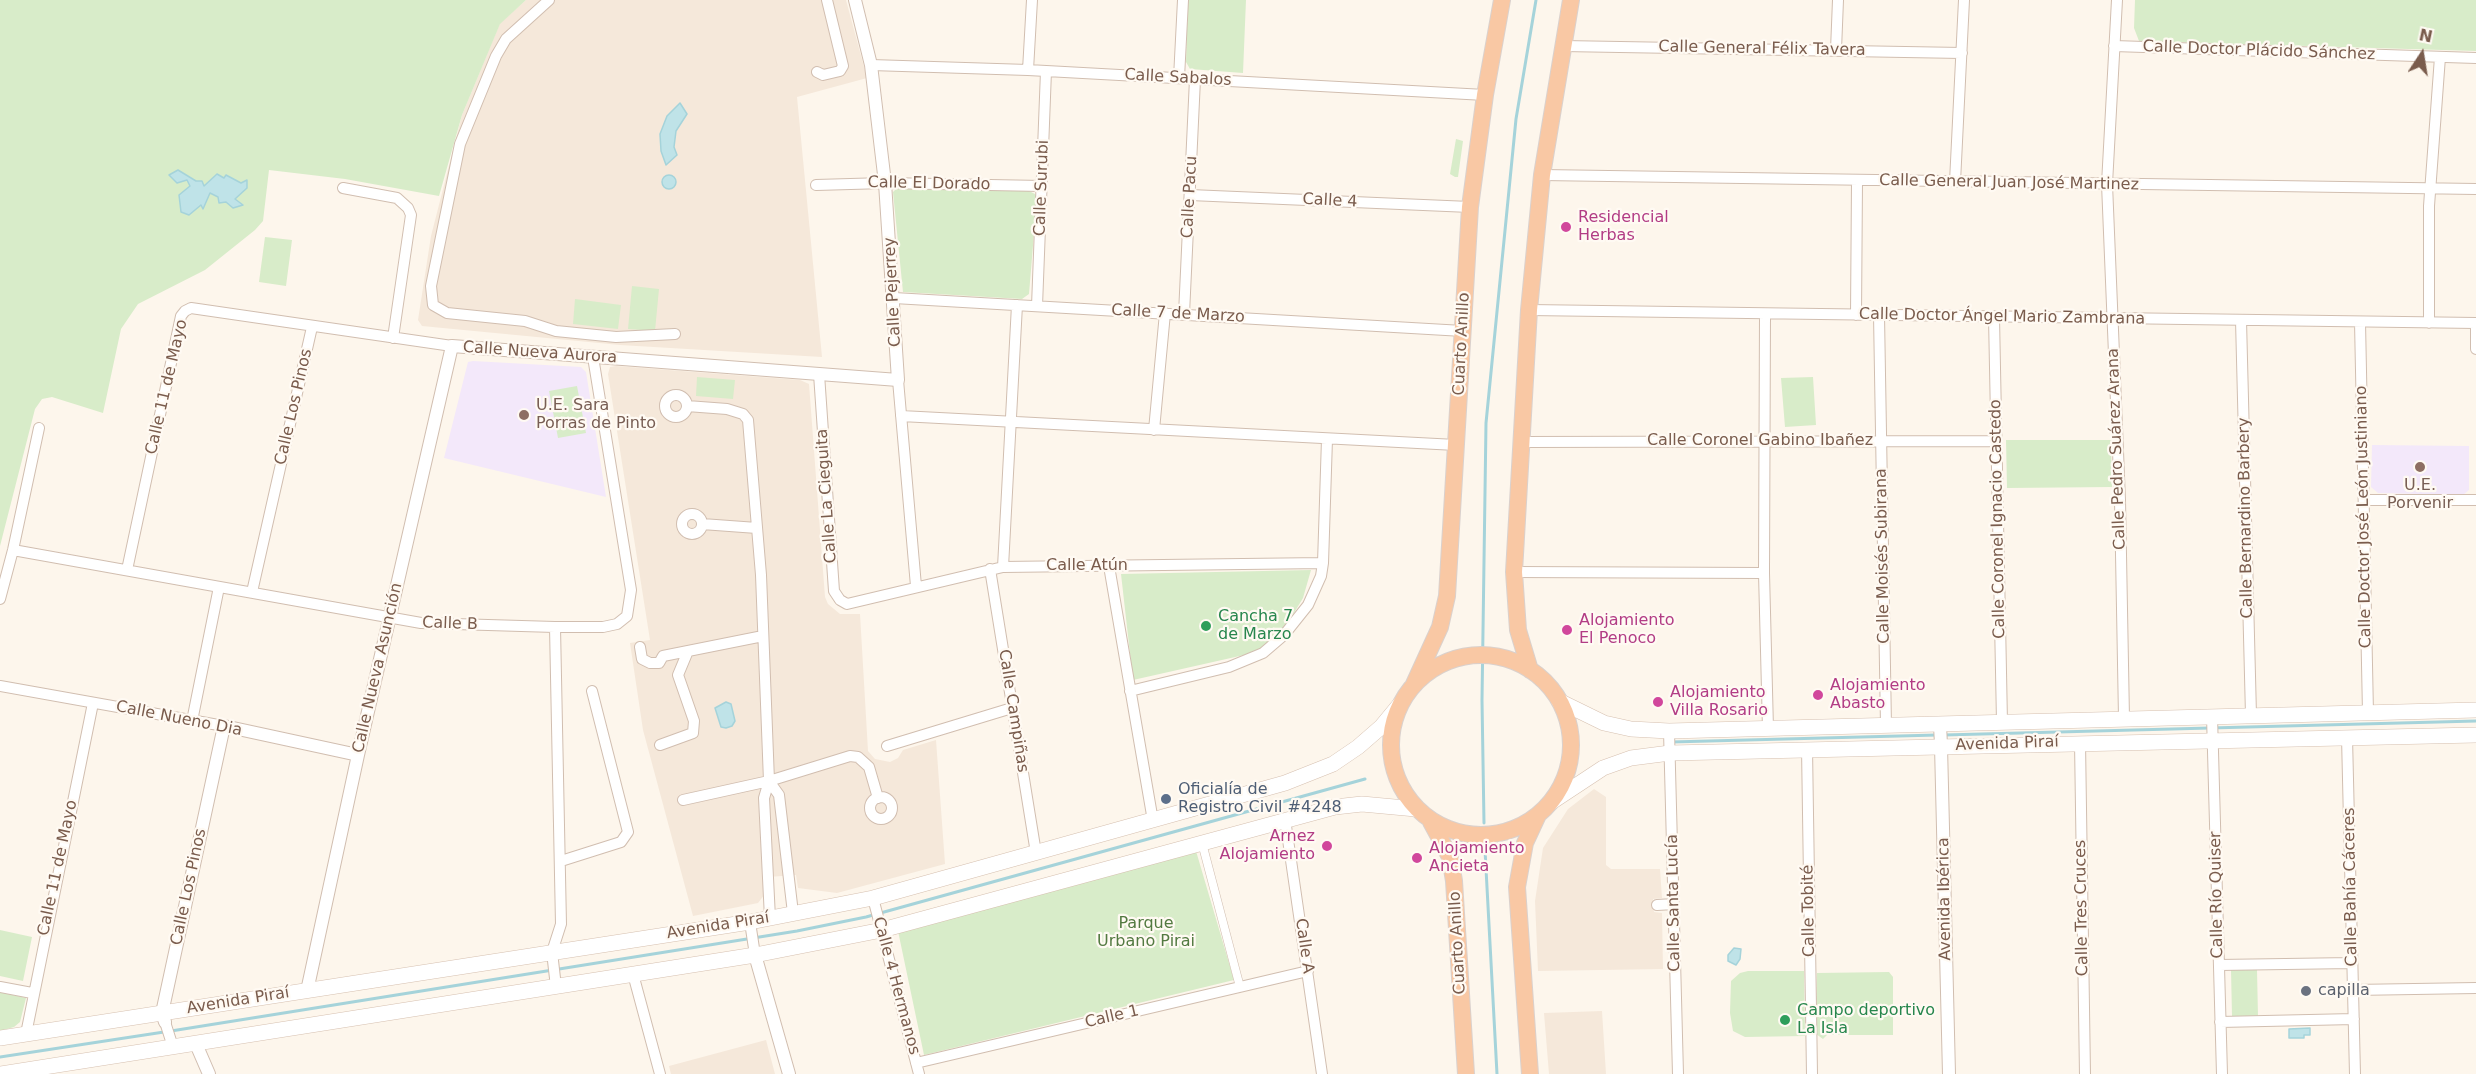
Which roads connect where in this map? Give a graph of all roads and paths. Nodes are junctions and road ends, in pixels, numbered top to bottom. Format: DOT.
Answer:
graph roads {
  1 [pos="549,0"];
  2 [pos="827,0"];
  3 [pos="855,0"];
  4 [pos="1032,0"];
  5 [pos="1183,0"];
  6 [pos="1502,0"];
  7 [pos="1571,0"];
  8 [pos="1838,0"];
  9 [pos="1964,0"];
  10 [pos="2117,0"];
  11 [pos="1563,46"];
  12 [pos="2114,46"];
  13 [pos="1836,50"];
  14 [pos="1962,52"];
  15 [pos="2440,57"];
  16 [pos="2476,58"];
  17 [pos="871,65"];
  18 [pos="1028,70"];
  19 [pos="1046,71"];
  20 [pos="817,72"];
  21 [pos="1179,78"];
  22 [pos="1195,79"];
  23 [pos="1485,95"];
  24 [pos="1542,175"];
  25 [pos="1857,182"];
  26 [pos="1955,182"];
  27 [pos="885,183"];
  28 [pos="2107,184"];
  29 [pos="816,185"];
  30 [pos="1042,186"];
  31 [pos="343,188"];
  32 [pos="2433,189"];
  33 [pos="2476,189"];
  34 [pos="1190,195"];
  35 [pos="1470,207"];
  36 [pos="894,298"];
  37 [pos="1017,305"];
  38 [pos="1037,306"];
  39 [pos="1529,310"];
  40 [pos="185,311"];
  41 [pos="1165,313"];
  42 [pos="1184,314"];
  43 [pos="1765,314"];
  44 [pos="1856,315"];
  45 [pos="1879,315"];
  46 [pos="1994,317"];
  47 [pos="2112,318"];
  48 [pos="2241,320"];
  49 [pos="2360,322"];
  50 [pos="2429,323"];
  51 [pos="2476,323"];
  52 [pos="312,327"];
  53 [pos="1462,331"];
  54 [pos="675,334"];
  55 [pos="393,338"];
  56 [pos="452,346"];
  57 [pos="2476,349"];
  58 [pos="593,357"];
  59 [pos="819,374"];
  60 [pos="898,380"];
  61 [pos="687,406"];
  62 [pos="901,416"];
  63 [pos="1012,422"];
  64 [pos="39,428"];
  65 [pos="1154,430"];
  66 [pos="1327,439"];
  67 [pos="1765,441"];
  68 [pos="1881,441"];
  69 [pos="1996,441"];
  70 [pos="1523,442"];
  71 [pos="1456,446"];
  72 [pos="2364,500"];
  73 [pos="2476,500"];
  74 [pos="702,524"];
  75 [pos="757,528"];
  76 [pos="13,550"];
  77 [pos="1323,563"];
  78 [pos="1109,566"];
  79 [pos="1003,567"];
  80 [pos="990,568"];
  81 [pos="127,570"];
  82 [pos="1514,572"];
  83 [pos="1764,573"];
  84 [pos="916,586"];
  85 [pos="219,587"];
  86 [pos="252,592"];
  87 [pos="0,599"];
  88 [pos="855,603"];
  89 [pos="390,619"];
  90 [pos="555,627"];
  91 [pos="763,636"];
  92 [pos="639,646"];
  93 [pos="688,651"];
  94 [pos="1530,670"];
  95 [pos="1414,684"];
  96 [pos="0,686"];
  97 [pos="592,691"];
  98 [pos="1130,691"];
  99 [pos="1559,701"];
  100 [pos="93,703"];
  101 [pos="1400,704"];
  102 [pos="1012,708"];
  103 [pos="2476,710"];
  104 [pos="2368,713"];
  105 [pos="2416,713"];
  106 [pos="2250,715"];
  107 [pos="2212,717"];
  108 [pos="2124,718"];
  109 [pos="192,721"];
  110 [pos="2002,722"];
  111 [pos="1940,725"];
  112 [pos="224,726"];
  113 [pos="1886,726"];
  114 [pos="1768,729"];
  115 [pos="1669,733"];
  116 [pos="2416,734"];
  117 [pos="2476,735"];
  118 [pos="2213,737"];
  119 [pos="2347,737"];
  120 [pos="2080,742"];
  121 [pos="660,745"];
  122 [pos="1941,745"];
  123 [pos="887,746"];
  124 [pos="1807,748"];
  125 [pos="1670,751"];
  126 [pos="358,755"];
  127 [pos="769,781"];
  128 [pos="878,798"];
  129 [pos="683,800"];
  130 [pos="1544,809"];
  131 [pos="1423,814"];
  132 [pos="1286,819"];
  133 [pos="1153,821"];
  134 [pos="1202,843"];
  135 [pos="1036,852"];
  136 [pos="561,861"];
  137 [pos="874,901"];
  138 [pos="1674,904"];
  139 [pos="1657,905"];
  140 [pos="793,913"];
  141 [pos="770,918"];
  142 [pos="751,925"];
  143 [pos="881,926"];
  144 [pos="755,951"];
  145 [pos="552,957"];
  146 [pos="2352,963"];
  147 [pos="2219,965"];
  148 [pos="1308,971"];
  149 [pos="633,974"];
  150 [pos="555,983"];
  151 [pos="0,987"];
  152 [pos="1240,987"];
  153 [pos="2476,988"];
  154 [pos="2353,990"];
  155 [pos="307,991"];
  156 [pos="32,993"];
  157 [pos="164,1017"];
  158 [pos="2354,1019"];
  159 [pos="2220,1022"];
  160 [pos="26,1034"];
  161 [pos="0,1038"];
  162 [pos="172,1043"];
  163 [pos="196,1044"];
  164 [pos="916,1063"];
  165 [pos="0,1074"];
  166 [pos="209,1074"];
  167 [pos="660,1074"];
  168 [pos="789,1074"];
  169 [pos="919,1074"];
  170 [pos="1322,1074"];
  171 [pos="1466,1074"];
  172 [pos="1530,1074"];
  173 [pos="1678,1074"];
  174 [pos="1812,1074"];
  175 [pos="1949,1074"];
  176 [pos="2085,1074"];
  177 [pos="2222,1074"];
  178 [pos="2355,1074"];
  1 -- 54 [label="street"];
  2 -- 20 [label="street"];
  3 -- 17 [label="street, Calle Pejerrey"];
  4 -- 18 [label="street"];
  5 -- 21 [label="street"];
  6 -- 23 [label="highway, Cuarto Anillo"];
  7 -- 11 [label="highway"];
  8 -- 13 [label="street"];
  9 -- 14 [label="street"];
  10 -- 12 [label="street, Calle Pedro Suárez Arana"];
  11 -- 13 [label="street, Calle General Félix Tavera"];
  11 -- 24 [label="highway"];
  12 -- 15 [label="street, Calle Doctor Plácido Sánchez"];
  12 -- 28 [label="street, Calle Pedro Suárez Arana"];
  13 -- 14 [label="street, Calle General Félix Tavera"];
  14 -- 26 [label="street"];
  15 -- 16 [label="street, Calle Doctor Plácido Sánchez"];
  15 -- 32 [label="street"];
  17 -- 18 [label="street, Calle Sabalos"];
  17 -- 27 [label="street, Calle Pejerrey"];
  18 -- 19 [label="street, Calle Sabalos"];
  19 -- 21 [label="street, Calle Sabalos"];
  19 -- 30 [label="street, Calle Surubi"];
  21 -- 22 [label="street, Calle Sabalos"];
  22 -- 23 [label="street, Calle Sabalos"];
  22 -- 34 [label="street, Calle Pacu"];
  23 -- 35 [label="highway, Cuarto Anillo"];
  24 -- 25 [label="street, Calle General Juan José Martinez"];
  24 -- 39 [label="highway"];
  25 -- 26 [label="street, Calle General Juan José Martinez"];
  25 -- 44 [label="street"];
  26 -- 28 [label="street, Calle General Juan José Martinez"];
  27 -- 29 [label="street, Calle El Dorado"];
  27 -- 30 [label="street, Calle El Dorado"];
  27 -- 36 [label="street, Calle Pejerrey"];
  28 -- 32 [label="street, Calle General Juan José Martinez"];
  28 -- 47 [label="street, Calle Pedro Suárez Arana"];
  30 -- 38 [label="street, Calle Surubi"];
  31 -- 55 [label="street"];
  32 -- 33 [label="street, Calle General Juan José Martinez"];
  32 -- 50 [label="street"];
  34 -- 35 [label="street, Calle 4"];
  34 -- 42 [label="street, Calle Pacu"];
  35 -- 53 [label="highway, Cuarto Anillo"];
  36 -- 37 [label="street, Calle 7 de Marzo"];
  36 -- 60 [label="street, Calle Pejerrey"];
  37 -- 38 [label="street, Calle 7 de Marzo"];
  37 -- 63 [label="street"];
  38 -- 41 [label="street, Calle 7 de Marzo"];
  39 -- 43 [label="street, Calle Doctor Ángel Mario Zambrana"];
  39 -- 70 [label="highway"];
  40 -- 52 [label="street, Calle Nueva Aurora"];
  40 -- 81 [label="street, Calle 11 de Mayo"];
  41 -- 42 [label="street, Calle 7 de Marzo"];
  41 -- 65 [label="street"];
  42 -- 53 [label="street, Calle 7 de Marzo"];
  43 -- 44 [label="street, Calle Doctor Ángel Mario Zambrana"];
  43 -- 67 [label="street"];
  44 -- 45 [label="street, Calle Doctor Ángel Mario Zambrana"];
  45 -- 46 [label="street, Calle Doctor Ángel Mario Zambrana"];
  45 -- 68 [label="street, Calle Moisés Subirana"];
  46 -- 47 [label="street, Calle Doctor Ángel Mario Zambrana"];
  46 -- 69 [label="street, Calle Coronel Ignacio Castedo"];
  47 -- 48 [label="street, Calle Doctor Ángel Mario Zambrana"];
  47 -- 108 [label="street, Calle Pedro Suárez Arana"];
  48 -- 49 [label="street, Calle Doctor Ángel Mario Zambrana"];
  48 -- 106 [label="street, Calle Bernardino Barbery"];
  49 -- 50 [label="street, Calle Doctor Ángel Mario Zambrana"];
  49 -- 72 [label="street, Calle Doctor José León Justiniano"];
  50 -- 51 [label="street, Calle Doctor Ángel Mario Zambrana"];
  51 -- 57 [label="street"];
  52 -- 55 [label="street, Calle Nueva Aurora"];
  52 -- 86 [label="street, Calle Los Pinos"];
  53 -- 71 [label="highway, Cuarto Anillo"];
  55 -- 56 [label="street, Calle Nueva Aurora"];
  56 -- 58 [label="street, Calle Nueva Aurora"];
  56 -- 89 [label="street, Calle Nueva Asunción"];
  58 -- 59 [label="street, Calle Nueva Aurora"];
  58 -- 90 [label="street, Calle B"];
  59 -- 60 [label="street, Calle Nueva Aurora"];
  59 -- 88 [label="street, Calle La Cieguita"];
  60 -- 62 [label="street, Calle Pejerrey"];
  61 -- 75 [label="street"];
  62 -- 63 [label="street"];
  62 -- 84 [label="street, Calle Pejerrey"];
  63 -- 65 [label="street"];
  63 -- 79 [label="street"];
  64 -- 76 [label="street"];
  65 -- 66 [label="street"];
  66 -- 71 [label="street"];
  66 -- 77 [label="street"];
  67 -- 68 [label="street, Calle Coronel Gabino Ibañez"];
  67 -- 70 [label="street, Calle Coronel Gabino Ibañez"];
  67 -- 83 [label="street"];
  68 -- 69 [label="street, Calle Coronel Gabino Ibañez"];
  68 -- 113 [label="street, Calle Moisés Subirana"];
  69 -- 110 [label="street, Calle Coronel Ignacio Castedo"];
  70 -- 82 [label="highway"];
  71 -- 95 [label="highway, Cuarto Anillo"];
  72 -- 73 [label="street"];
  72 -- 104 [label="street, Calle Doctor José León Justiniano"];
  74 -- 75 [label="street"];
  75 -- 91 [label="street"];
  76 -- 81 [label="street, Calle B"];
  76 -- 87 [label="street"];
  77 -- 78 [label="street, Calle Atún"];
  77 -- 98 [label="street"];
  78 -- 79 [label="street, Calle Atún"];
  78 -- 98 [label="street"];
  79 -- 80 [label="street, Calle Atún"];
  80 -- 84 [label="street, Calle Atún"];
  80 -- 102 [label="street, Calle Campiñas"];
  81 -- 85 [label="street, Calle B"];
  82 -- 83 [label="street"];
  82 -- 94 [label="highway"];
  83 -- 114 [label="street"];
  84 -- 88 [label="street, Calle Atún"];
  85 -- 86 [label="street, Calle B"];
  85 -- 109 [label="street"];
  86 -- 89 [label="street, Calle B"];
  89 -- 90 [label="street, Calle B"];
  89 -- 126 [label="street, Calle Nueva Asunción"];
  90 -- 136 [label="street"];
  91 -- 93 [label="street"];
  91 -- 127 [label="street"];
  92 -- 93 [label="street"];
  93 -- 121 [label="street"];
  94 -- 95 [label="highway"];
  94 -- 99 [label="highway"];
  95 -- 101 [label="highway"];
  96 -- 100 [label="street, Calle Nueno Dia"];
  97 -- 136 [label="street"];
  98 -- 133 [label="street"];
  99 -- 115 [label="main road, Avenida Piraí"];
  99 -- 130 [label="highway"];
  100 -- 109 [label="street, Calle Nueno Dia"];
  100 -- 156 [label="street, Calle 11 de Mayo"];
  101 -- 131 [label="highway"];
  101 -- 133 [label="main road, Avenida Piraí"];
  102 -- 123 [label="street"];
  102 -- 135 [label="street, Calle Campiñas"];
  103 -- 105 [label="main road, Avenida Piraí"];
  104 -- 105 [label="main road, Avenida Piraí"];
  104 -- 106 [label="main road, Avenida Piraí"];
  105 -- 116 [label="main road"];
  106 -- 107 [label="main road, Avenida Piraí"];
  107 -- 108 [label="main road, Avenida Piraí"];
  107 -- 118 [label="street, Calle Río Quiser"];
  108 -- 110 [label="main road, Avenida Piraí"];
  109 -- 112 [label="street, Calle Nueno Dia"];
  110 -- 111 [label="main road, Avenida Piraí"];
  111 -- 113 [label="main road, Avenida Piraí"];
  111 -- 122 [label="street, Avenida Ibérica"];
  112 -- 126 [label="street, Calle Nueno Dia"];
  112 -- 157 [label="street, Calle Los Pinos"];
  113 -- 114 [label="main road, Avenida Piraí"];
  114 -- 115 [label="main road, Avenida Piraí"];
  115 -- 125 [label="street, Calle Santa Lucía"];
  116 -- 117 [label="main road, Avenida Piraí"];
  116 -- 119 [label="main road, Avenida Piraí"];
  118 -- 119 [label="main road, Avenida Piraí"];
  118 -- 120 [label="main road, Avenida Piraí"];
  118 -- 147 [label="street, Calle Río Quiser"];
  119 -- 146 [label="street, Calle Bahía Cáceres"];
  120 -- 122 [label="main road, Avenida Piraí"];
  120 -- 176 [label="street, Calle Tres Cruces"];
  122 -- 124 [label="main road, Avenida Piraí"];
  122 -- 175 [label="street, Avenida Ibérica"];
  124 -- 125 [label="main road, Avenida Piraí"];
  124 -- 174 [label="street, Calle Tobité"];
  125 -- 130 [label="main road, Avenida Piraí"];
  125 -- 138 [label="street, Calle Santa Lucía"];
  126 -- 155 [label="street, Calle Nueva Asunción"];
  127 -- 128 [label="street"];
  127 -- 129 [label="street"];
  127 -- 140 [label="street"];
  127 -- 141 [label="street"];
  130 -- 131 [label="highway"];
  130 -- 172 [label="highway"];
  131 -- 132 [label="main road, Avenida Piraí"];
  131 -- 171 [label="highway, Cuarto Anillo"];
  132 -- 134 [label="main road, Avenida Piraí"];
  132 -- 148 [label="street, Calle A"];
  133 -- 135 [label="main road, Avenida Piraí"];
  134 -- 143 [label="main road, Avenida Piraí"];
  134 -- 152 [label="street"];
  135 -- 137 [label="main road, Avenida Piraí"];
  136 -- 145 [label="street"];
  137 -- 140 [label="main road, Avenida Piraí"];
  137 -- 143 [label="street, Calle 4 Hermanos"];
  138 -- 139 [label="street"];
  138 -- 173 [label="street, Calle Santa Lucía"];
  140 -- 141 [label="main road, Avenida Piraí"];
  141 -- 142 [label="main road, Avenida Piraí"];
  142 -- 144 [label="street"];
  142 -- 145 [label="main road, Avenida Piraí"];
  143 -- 144 [label="main road, Avenida Piraí"];
  143 -- 164 [label="street, Calle 4 Hermanos"];
  144 -- 149 [label="main road, Avenida Piraí"];
  144 -- 168 [label="street"];
  145 -- 150 [label="street"];
  145 -- 155 [label="main road, Avenida Piraí"];
  146 -- 147 [label="street"];
  146 -- 154 [label="street, Calle Bahía Cáceres"];
  147 -- 159 [label="street, Calle Río Quiser"];
  148 -- 152 [label="street, Calle 1"];
  148 -- 170 [label="street, Calle A"];
  149 -- 150 [label="main road, Avenida Piraí"];
  149 -- 167 [label="street"];
  150 -- 163 [label="main road, Avenida Piraí"];
  151 -- 156 [label="street"];
  152 -- 164 [label="street, Calle 1"];
  153 -- 154 [label="street"];
  154 -- 158 [label="street, Calle Bahía Cáceres"];
  155 -- 157 [label="main road, Avenida Piraí"];
  156 -- 160 [label="street, Calle 11 de Mayo"];
  157 -- 160 [label="main road, Avenida Piraí"];
  157 -- 162 [label="street"];
  158 -- 159 [label="street"];
  158 -- 178 [label="street, Calle Bahía Cáceres"];
  159 -- 177 [label="street, Calle Río Quiser"];
  160 -- 161 [label="main road, Avenida Piraí"];
  162 -- 163 [label="main road, Avenida Piraí"];
  162 -- 165 [label="main road, Avenida Piraí"];
  163 -- 166 [label="street"];
  164 -- 169 [label="street, Calle 4 Hermanos"];
}
